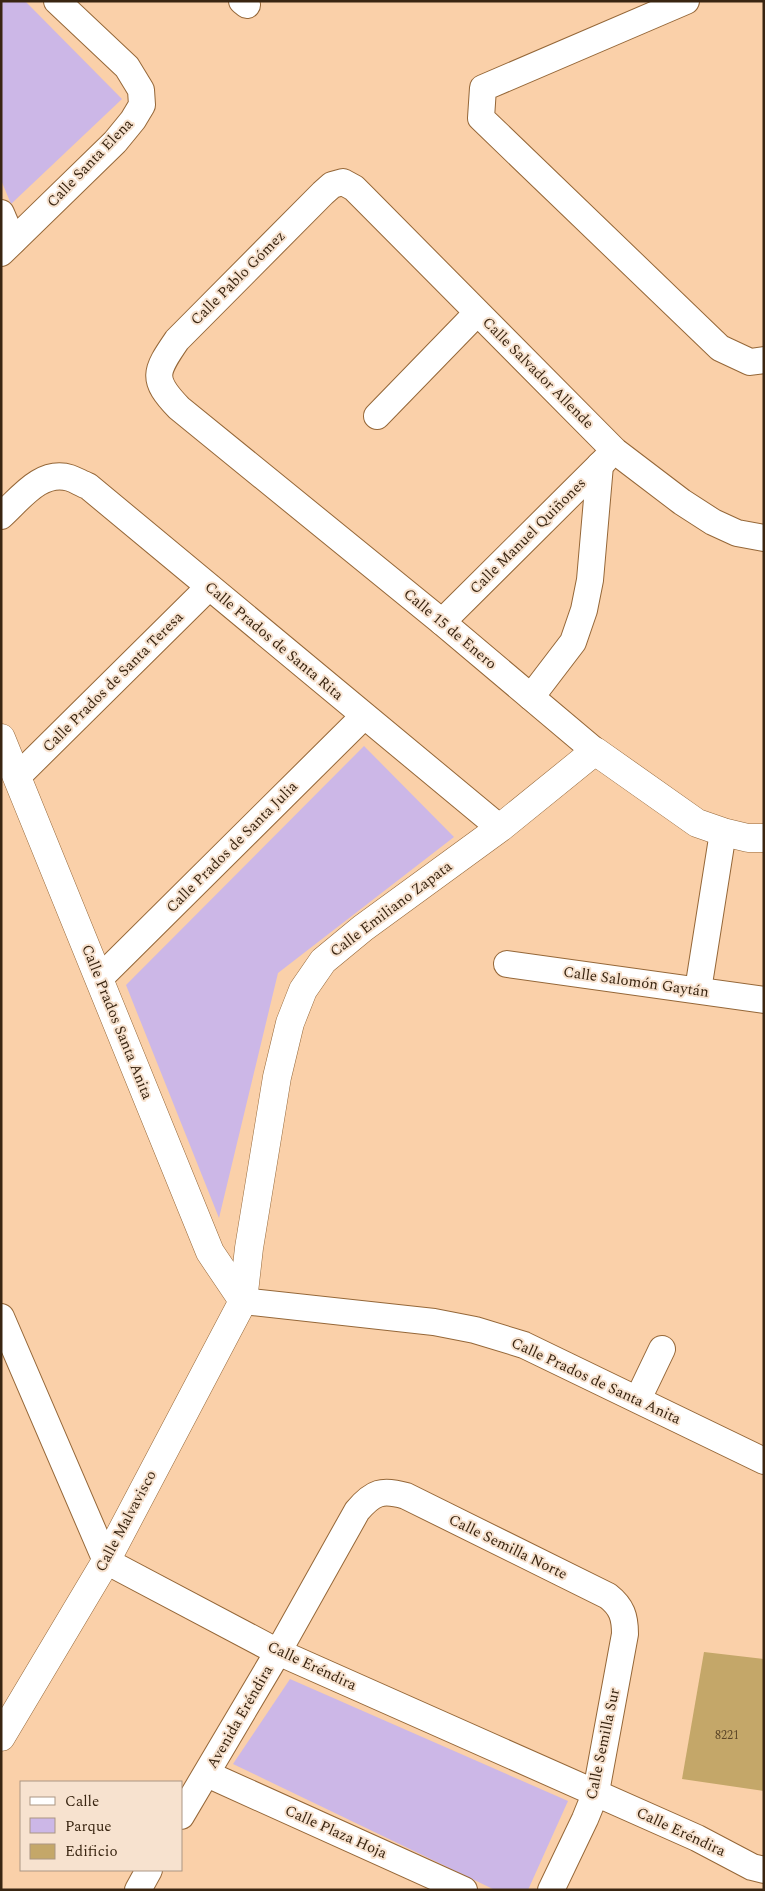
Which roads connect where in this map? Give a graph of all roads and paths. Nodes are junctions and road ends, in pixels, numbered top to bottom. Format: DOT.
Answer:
graph roads {
  1 [pos="57,1"];
  2 [pos="686,1"];
  3 [pos="332,185"];
  4 [pos="1,213"];
  5 [pos="7,247"];
  6 [pos="477,313"];
  7 [pos="764,360"];
  8 [pos="158,381"];
  9 [pos="377,416"];
  10 [pos="607,458"];
  11 [pos="1,516"];
  12 [pos="764,538"];
  13 [pos="209,587"];
  14 [pos="442,622"];
  15 [pos="531,697"];
  16 [pos="364,716"];
  17 [pos="1,738"];
  18 [pos="595,751"];
  19 [pos="17,777"];
  20 [pos="500,828"];
  21 [pos="723,832"];
  22 [pos="764,838"];
  23 [pos="507,964"];
  24 [pos="99,978"];
  25 [pos="698,990"];
  26 [pos="764,1000"];
  27 [pos="242,1301"];
  28 [pos="1,1317"];
  29 [pos="662,1349"];
  30 [pos="638,1399"];
  31 [pos="764,1461"];
  32 [pos="379,1493"];
  33 [pos="106,1561"];
  34 [pos="625,1619"];
  35 [pos="278,1652"];
  36 [pos="1,1737"];
  37 [pos="207,1774"];
  38 [pos="596,1792"];
  39 [pos="182,1814"];
  40 [pos="764,1870"];
  41 [pos="148,1871"];
  42 [pos="138,1890"];
  43 [pos="464,1890"];
  44 [pos="551,1890"];
  1 -- 5 [label="street, Calle Santa Elena"];
  2 -- 7 [label="street"];
  3 -- 6 [label="street, Calle Salvador Allende"];
  3 -- 8 [label="street, Calle Pablo Gómez"];
  4 -- 5 [label="street"];
  6 -- 9 [label="street"];
  6 -- 10 [label="street, Calle Salvador Allende"];
  8 -- 14 [label="street, Calle 15 de Enero"];
  10 -- 12 [label="street, Calle Salvador Allende"];
  10 -- 14 [label="street, Calle Manuel Quiñones"];
  10 -- 15 [label="street"];
  11 -- 13 [label="street, Calle Prados de Santa Rita"];
  13 -- 16 [label="street, Calle Prados de Santa Rita"];
  13 -- 19 [label="street, Calle Prados de Santa Teresa"];
  14 -- 15 [label="street, Calle 15 de Enero"];
  15 -- 18 [label="street, Calle 15 de Enero"];
  16 -- 20 [label="street, Calle Prados de Santa Rita"];
  16 -- 24 [label="street, Calle Prados de Santa Julia"];
  17 -- 19 [label="street, Calle Prados Santa Anita"];
  18 -- 20 [label="street, Calle Emiliano Zapata"];
  18 -- 21 [label="street, Calle 15 de Enero"];
  19 -- 24 [label="street, Calle Prados Santa Anita"];
  20 -- 27 [label="street, Calle Emiliano Zapata"];
  21 -- 22 [label="street, Calle 15 de Enero"];
  21 -- 25 [label="street"];
  23 -- 25 [label="street, Calle Salomón Gaytán"];
  24 -- 27 [label="street, Calle Prados Santa Anita"];
  25 -- 26 [label="street, Calle Salomón Gaytán"];
  27 -- 30 [label="street, Calle Prados de Santa Anita"];
  27 -- 33 [label="street, Calle Malvavisco"];
  28 -- 33 [label="street"];
  29 -- 30 [label="street"];
  30 -- 31 [label="street, Calle Prados de Santa Anita"];
  32 -- 34 [label="street, Calle Semilla Norte"];
  32 -- 35 [label="street, Avenida Eréndira"];
  33 -- 35 [label="street, Calle Eréndira"];
  33 -- 36 [label="street, Calle Malvavisco"];
  34 -- 38 [label="street, Calle Semilla Sur"];
  35 -- 37 [label="street, Avenida Eréndira"];
  35 -- 38 [label="street, Calle Eréndira"];
  37 -- 39 [label="street, Avenida Eréndira"];
  37 -- 43 [label="street, Calle Plaza Hoja"];
  38 -- 40 [label="street, Calle Eréndira"];
  38 -- 44 [label="street, Calle Semilla Sur"];
  41 -- 42 [label="street"];
}
